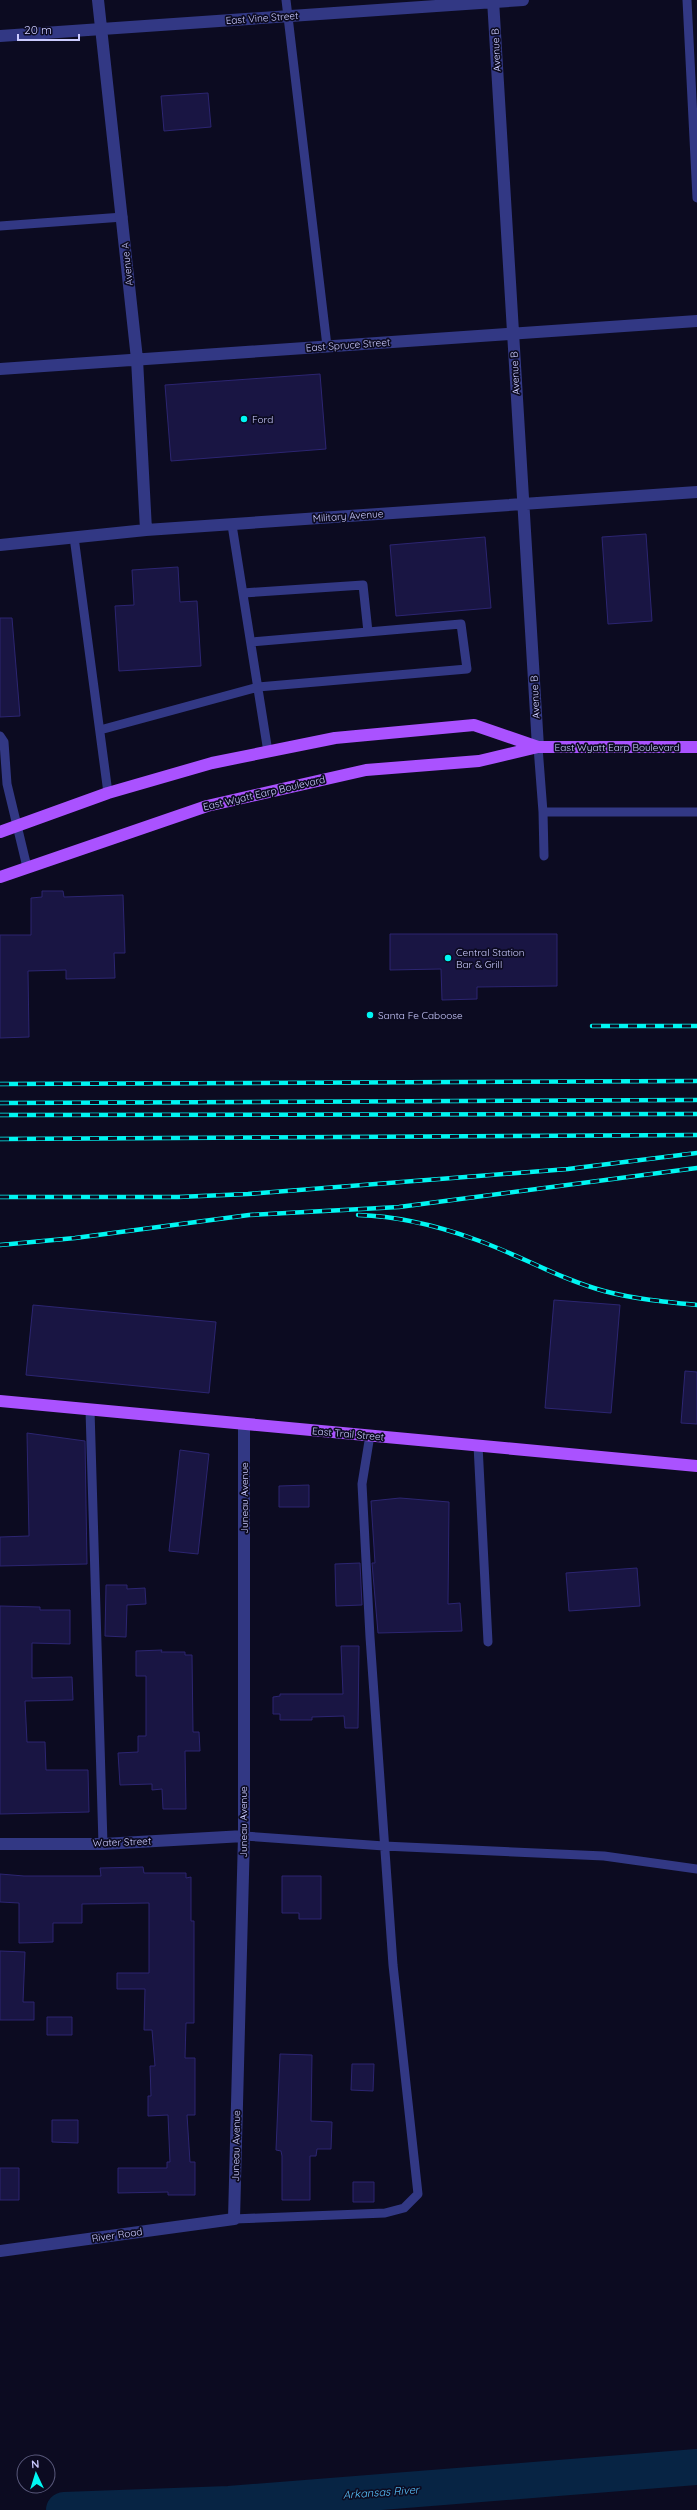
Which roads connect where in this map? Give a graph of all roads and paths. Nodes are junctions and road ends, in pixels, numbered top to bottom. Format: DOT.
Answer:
graph roads {
  1 [pos="98,0"];
  2 [pos="286,0"];
  3 [pos="524,0"];
  4 [pos="687,0"];
  5 [pos="493,1"];
  6 [pos="288,16"];
  7 [pos="100,29"];
  8 [pos="0,36"];
  9 [pos="697,198"];
  10 [pos="123,217"];
  11 [pos="0,226"];
  12 [pos="697,321"];
  13 [pos="513,334"];
  14 [pos="327,346"];
  15 [pos="137,359"];
  16 [pos="0,369"];
  17 [pos="697,492"];
  18 [pos="523,504"];
  19 [pos="232,525"];
  20 [pos="146,530"];
  21 [pos="74,537"];
  22 [pos="0,545"];
  23 [pos="243,593"];
  24 [pos="368,632"];
  25 [pos="251,642"];
  26 [pos="258,687"];
  27 [pos="100,730"];
  28 [pos="0,736"];
  29 [pos="538,746"];
  30 [pos="697,747"];
  31 [pos="268,752"];
  32 [pos="3,785"];
  33 [pos="108,793"];
  34 [pos="543,812"];
  35 [pos="697,812"];
  36 [pos="16,826"];
  37 [pos="0,832"];
  38 [pos="544,856"];
  39 [pos="27,867"];
  40 [pos="0,877"];
  41 [pos="0,1401"];
  42 [pos="90,1410"];
  43 [pos="244,1425"];
  44 [pos="370,1435"];
  45 [pos="478,1445"];
  46 [pos="697,1466"];
  47 [pos="488,1642"];
  48 [pos="244,1836"];
  49 [pos="0,1844"];
  50 [pos="103,1844"];
  51 [pos="384,1846"];
  52 [pos="697,1869"];
  53 [pos="234,2219"];
  54 [pos="0,2251"];
  1 -- 7 [label="street, Avenue A"];
  2 -- 6 [label="lane"];
  3 -- 5 [label="street, East Vine Street"];
  4 -- 9 [label="lane"];
  5 -- 6 [label="street, East Vine Street"];
  5 -- 13 [label="street, Avenue B"];
  6 -- 7 [label="street, East Vine Street"];
  6 -- 14 [label="lane"];
  7 -- 8 [label="street, East Vine Street"];
  7 -- 10 [label="street, Avenue A"];
  10 -- 11 [label="lane"];
  10 -- 15 [label="street, Avenue A"];
  12 -- 13 [label="street, East Spruce Street"];
  13 -- 14 [label="street, East Spruce Street"];
  13 -- 18 [label="street, Avenue B"];
  14 -- 15 [label="street, East Spruce Street"];
  15 -- 16 [label="street, East Spruce Street"];
  15 -- 20 [label="street, Avenue A"];
  17 -- 18 [label="street, Military Avenue"];
  18 -- 19 [label="street, Military Avenue"];
  18 -- 29 [label="street, Avenue B"];
  19 -- 20 [label="street, Military Avenue"];
  19 -- 23 [label="lane"];
  20 -- 21 [label="street, Military Avenue"];
  21 -- 22 [label="street, Military Avenue"];
  21 -- 27 [label="lane"];
  23 -- 24 [label="lane"];
  23 -- 25 [label="lane"];
  24 -- 25 [label="lane"];
  24 -- 26 [label="lane"];
  25 -- 26 [label="lane"];
  26 -- 27 [label="lane"];
  26 -- 31 [label="lane"];
  27 -- 33 [label="lane"];
  28 -- 32 [label="lane"];
  29 -- 30 [label="main road, East Wyatt Earp Boulevard"];
  29 -- 31 [label="main road, East Wyatt Earp Boulevard"];
  29 -- 34 [label="lane"];
  29 -- 39 [label="main road, East Wyatt Earp Boulevard"];
  31 -- 33 [label="main road, East Wyatt Earp Boulevard"];
  32 -- 36 [label="lane"];
  33 -- 36 [label="main road, East Wyatt Earp Boulevard"];
  34 -- 35 [label="lane"];
  34 -- 38 [label="lane"];
  36 -- 37 [label="main road, East Wyatt Earp Boulevard"];
  36 -- 39 [label="lane"];
  39 -- 40 [label="main road, East Wyatt Earp Boulevard"];
  41 -- 42 [label="main road, East Trail Street"];
  42 -- 43 [label="main road, East Trail Street"];
  42 -- 50 [label="lane"];
  43 -- 44 [label="main road, East Trail Street"];
  43 -- 48 [label="street, Juneau Avenue"];
  44 -- 45 [label="main road, East Trail Street"];
  44 -- 51 [label="lane"];
  45 -- 46 [label="main road, East Trail Street"];
  45 -- 47 [label="lane"];
  48 -- 50 [label="street, Water Street"];
  48 -- 51 [label="lane"];
  48 -- 53 [label="street, Juneau Avenue"];
  49 -- 50 [label="street, Water Street"];
  51 -- 52 [label="lane"];
  51 -- 53 [label="lane"];
  53 -- 54 [label="street, River Road"];
}
